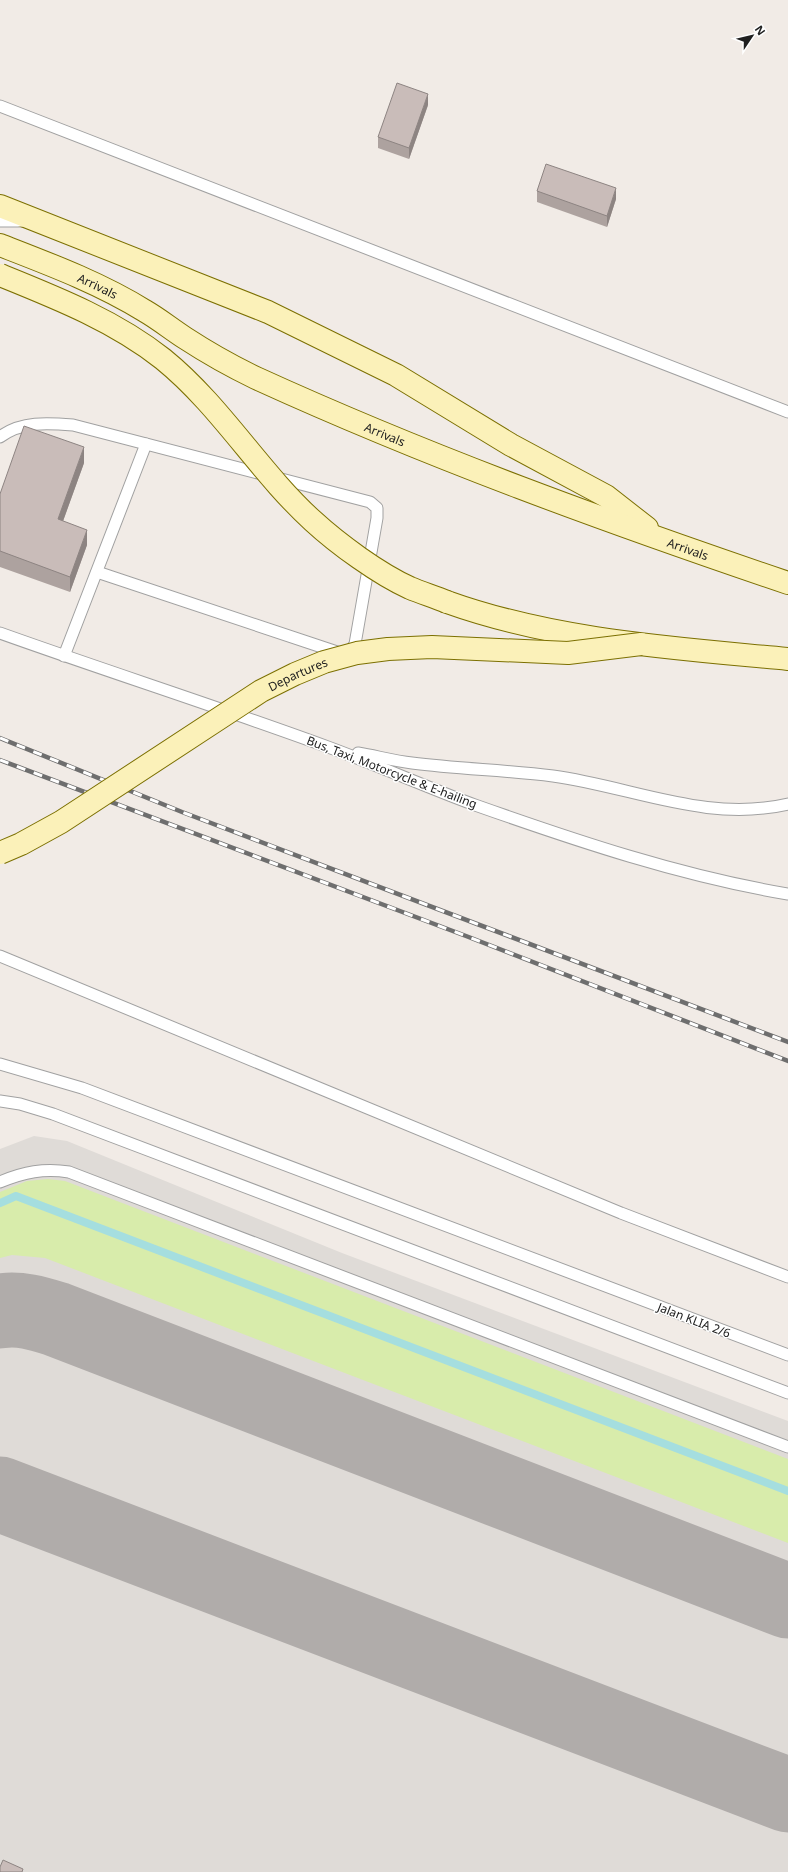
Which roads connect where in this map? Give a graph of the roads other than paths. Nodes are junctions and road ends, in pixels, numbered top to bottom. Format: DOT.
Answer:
graph roads {
  1 [pos="0,106"];
  2 [pos="0,206"];
  3 [pos="0,221"];
  4 [pos="39,221"];
  5 [pos="0,245"];
  6 [pos="0,275"];
  7 [pos="788,412"];
  8 [pos="0,438"];
  9 [pos="146,444"];
  10 [pos="663,540"];
  11 [pos="97,572"];
  12 [pos="788,582"];
  13 [pos="0,633"];
  14 [pos="641,644"];
  15 [pos="64,656"];
  16 [pos="788,659"];
  17 [pos="329,747"];
  18 [pos="788,804"];
  19 [pos="0,853"];
  20 [pos="788,894"];
  21 [pos="0,956"];
  22 [pos="0,1064"];
  23 [pos="0,1101"];
  24 [pos="0,1182"];
  25 [pos="788,1277"];
  26 [pos="788,1355"];
  27 [pos="788,1393"];
  28 [pos="788,1447"];
  1 -- 7 [label="lane"];
  2 -- 4 [label="main road"];
  3 -- 4 [label="lane"];
  4 -- 10 [label="main road"];
  5 -- 10 [label="main road, Arrivals"];
  6 -- 14 [label="main road, bridge"];
  8 -- 9 [label="lane"];
  9 -- 11 [label="lane"];
  9 -- 11 [label="lane"];
  10 -- 12 [label="main road, Arrivals"];
  11 -- 15 [label="lane"];
  13 -- 15 [label="lane, Bus, Taxi, Motorcycle & E-hailing"];
  14 -- 16 [label="main road"];
  14 -- 19 [label="main road, Departures, bridge"];
  15 -- 17 [label="lane, Bus, Taxi, Motorcycle & E-hailing"];
  17 -- 18 [label="lane"];
  17 -- 20 [label="lane, Bus, Taxi, Motorcycle & E-hailing"];
  21 -- 25 [label="lane"];
  22 -- 26 [label="lane, Jalan KLIA 2/6"];
  23 -- 27 [label="lane"];
  24 -- 28 [label="lane"];
}
